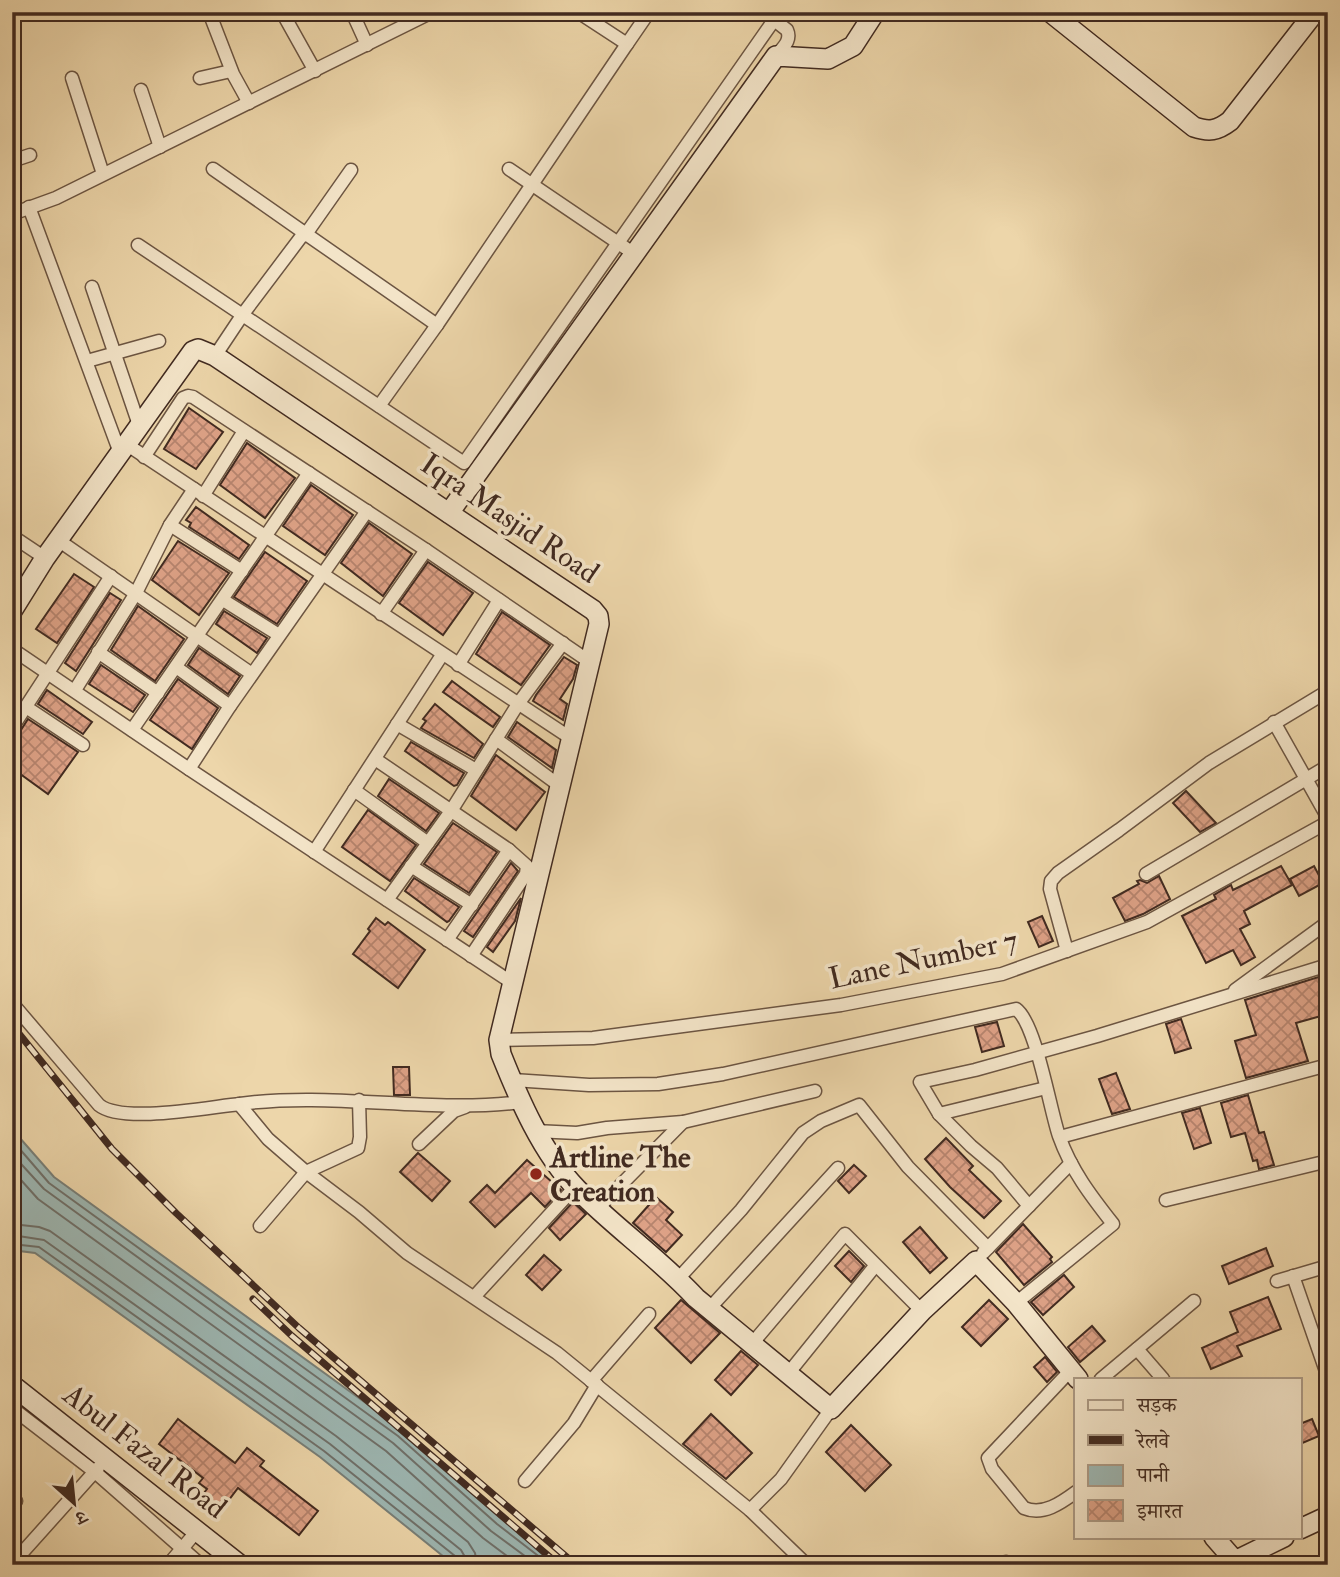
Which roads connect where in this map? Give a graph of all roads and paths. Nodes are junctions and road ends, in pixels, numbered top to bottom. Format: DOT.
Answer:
graph roads {
  1 [pos="209,12"];
  2 [pos="282,12"];
  3 [pos="352,12"];
  4 [pos="578,12"];
  5 [pos="649,12"];
  6 [pos="874,12"];
  7 [pos="1051,12"];
  8 [pos="1315,12"];
  9 [pos="429,13"];
  10 [pos="769,16"];
  11 [pos="627,44"];
  12 [pos="367,45"];
  13 [pos="776,56"];
  14 [pos="232,71"];
  15 [pos="315,71"];
  16 [pos="72,78"];
  17 [pos="200,78"];
  18 [pos="141,90"];
  19 [pos="250,103"];
  20 [pos="160,147"];
  21 [pos="30,155"];
  22 [pos="12,161"];
  23 [pos="213,169"];
  24 [pos="509,169"];
  25 [pos="351,170"];
  26 [pos="103,174"];
  27 [pos="531,185"];
  28 [pos="29,207"];
  29 [pos="12,214"];
  30 [pos="306,234"];
  31 [pos="617,242"];
  32 [pos="138,245"];
  33 [pos="634,253"];
  34 [pos="92,287"];
  35 [pos="243,314"];
  36 [pos="437,325"];
  37 [pos="159,341"];
  38 [pos="207,353"];
  39 [pos="116,354"];
  40 [pos="87,361"];
  41 [pos="379,406"];
  42 [pos="139,425"];
  43 [pos="244,431"];
  44 [pos="123,448"];
  45 [pos="144,457"];
  46 [pos="309,473"];
  47 [pos="198,492"];
  48 [pos="367,511"];
  49 [pos="449,513"];
  50 [pos="170,525"];
  51 [pos="265,537"];
  52 [pos="14,540"];
  53 [pos="58,540"];
  54 [pos="426,550"];
  55 [pos="45,558"];
  56 [pos="242,571"];
  57 [pos="324,574"];
  58 [pos="111,576"];
  59 [pos="136,593"];
  60 [pos="222,600"];
  61 [pos="499,600"];
  62 [pos="12,611"];
  63 [pos="381,614"];
  64 [pos="279,635"];
  65 [pos="198,636"];
  66 [pos="563,643"];
  67 [pos="12,649"];
  68 [pos="98,652"];
  69 [pos="442,655"];
  70 [pos="590,662"];
  71 [pos="458,665"];
  72 [pos="176,667"];
  73 [pos="47,673"];
  74 [pos="252,674"];
  75 [pos="75,690"];
  76 [pos="1328,691"];
  77 [pos="158,693"];
  78 [pos="518,704"];
  79 [pos="230,706"];
  80 [pos="26,707"];
  81 [pos="1274,722"];
  82 [pos="397,724"];
  83 [pos="12,728"];
  84 [pos="132,730"];
  85 [pos="496,739"];
  86 [pos="572,739"];
  87 [pos="83,745"];
  88 [pos="374,759"];
  89 [pos="1328,766"];
  90 [pos="189,769"];
  91 [pos="476,770"];
  92 [pos="1305,778"];
  93 [pos="560,786"];
  94 [pos="354,790"];
  95 [pos="451,811"];
  96 [pos="1328,820"];
  97 [pos="428,843"];
  98 [pos="509,850"];
  99 [pos="314,852"];
  100 [pos="411,866"];
  101 [pos="1146,874"];
  102 [pos="387,900"];
  103 [pos="471,905"];
  104 [pos="1328,922"];
  105 [pos="447,940"];
  106 [pos="1067,951"];
  107 [pos="471,956"];
  108 [pos="1328,965"];
  109 [pos="511,982"];
  110 [pos="1223,998"];
  111 [pos="12,1003"];
  112 [pos="499,1040"];
  113 [pos="1036,1052"];
  114 [pos="1328,1065"];
  115 [pos="513,1080"];
  116 [pos="1046,1088"];
  117 [pos="815,1091"];
  118 [pos="359,1101"];
  119 [pos="522,1102"];
  120 [pos="239,1104"];
  121 [pos="465,1106"];
  122 [pos="939,1114"];
  123 [pos="683,1122"];
  124 [pos="535,1131"];
  125 [pos="1060,1137"];
  126 [pos="419,1144"];
  127 [pos="1328,1161"];
  128 [pos="1071,1163"];
  129 [pos="838,1168"];
  130 [pos="306,1172"];
  131 [pos="575,1187"];
  132 [pos="1166,1200"];
  133 [pos="1029,1206"];
  134 [pos="597,1208"];
  135 [pos="260,1226"];
  136 [pos="982,1254"];
  137 [pos="875,1266"];
  138 [pos="1328,1266"];
  139 [pos="1293,1276"];
  140 [pos="678,1279"];
  141 [pos="1277,1281"];
  142 [pos="474,1297"];
  143 [pos="1194,1301"];
  144 [pos="1016,1303"];
  145 [pos="709,1308"];
  146 [pos="922,1311"];
  147 [pos="649,1314"];
  148 [pos="751,1345"];
  149 [pos="1138,1349"];
  150 [pos="787,1374"];
  151 [pos="1074,1375"];
  152 [pos="1328,1377"];
  153 [pos="1102,1378"];
  154 [pos="1162,1378"];
  155 [pos="594,1383"];
  156 [pos="12,1385"];
  157 [pos="12,1408"];
  158 [pos="831,1409"];
  159 [pos="101,1466"];
  160 [pos="524,1481"];
  161 [pos="1074,1493"];
  162 [pos="750,1510"];
  163 [pos="1328,1516"];
  164 [pos="1302,1522"];
  165 [pos="197,1531"];
  166 [pos="1215,1538"];
  167 [pos="1282,1538"];
  168 [pos="182,1549"];
  169 [pos="1232,1563"];
  170 [pos="12,1564"];
  171 [pos="168,1565"];
  172 [pos="201,1565"];
  173 [pos="240,1565"];
  174 [pos="807,1565"];
  175 [pos="999,1565"];
  176 [pos="1012,1565"];
  1 -- 14 [label="street"];
  2 -- 15 [label="street"];
  3 -- 12 [label="street"];
  4 -- 11 [label="street"];
  5 -- 11 [label="street"];
  6 -- 13 [label="street"];
  7 -- 8 [label="street"];
  9 -- 12 [label="street"];
  10 -- 13 [label="street"];
  10 -- 31 [label="street"];
  11 -- 27 [label="street"];
  12 -- 15 [label="street"];
  13 -- 33 [label="street"];
  14 -- 17 [label="street"];
  14 -- 19 [label="street"];
  15 -- 19 [label="street"];
  16 -- 26 [label="street"];
  18 -- 20 [label="street"];
  19 -- 20 [label="street"];
  20 -- 26 [label="street"];
  21 -- 22 [label="street"];
  23 -- 30 [label="street"];
  24 -- 27 [label="street"];
  25 -- 30 [label="street"];
  26 -- 28 [label="street"];
  27 -- 31 [label="street"];
  27 -- 36 [label="street"];
  28 -- 29 [label="street"];
  28 -- 40 [label="street"];
  30 -- 35 [label="street"];
  30 -- 36 [label="street"];
  31 -- 33 [label="street"];
  31 -- 41 [label="street"];
  32 -- 35 [label="street"];
  33 -- 49 [label="street"];
  34 -- 39 [label="street"];
  35 -- 38 [label="street"];
  35 -- 41 [label="street"];
  36 -- 41 [label="street"];
  37 -- 39 [label="street"];
  38 -- 42 [label="street"];
  38 -- 49 [label="street, Iqra Masjid Road"];
  39 -- 40 [label="street"];
  39 -- 42 [label="street"];
  40 -- 44 [label="street"];
  42 -- 44 [label="street"];
  43 -- 45 [label="street"];
  43 -- 46 [label="street"];
  43 -- 47 [label="street"];
  44 -- 45 [label="street"];
  44 -- 53 [label="street"];
  45 -- 47 [label="street"];
  46 -- 48 [label="street"];
  46 -- 51 [label="street"];
  47 -- 50 [label="street"];
  47 -- 51 [label="street"];
  48 -- 54 [label="street"];
  48 -- 57 [label="street"];
  49 -- 70 [label="street, Iqra Masjid Road"];
  50 -- 56 [label="street"];
  50 -- 59 [label="street"];
  51 -- 56 [label="street"];
  51 -- 57 [label="street"];
  52 -- 55 [label="street"];
  53 -- 55 [label="street"];
  53 -- 58 [label="street"];
  54 -- 61 [label="street"];
  54 -- 63 [label="street"];
  55 -- 62 [label="street"];
  56 -- 60 [label="street"];
  57 -- 63 [label="street"];
  57 -- 64 [label="street"];
  58 -- 59 [label="street"];
  58 -- 73 [label="street"];
  59 -- 65 [label="street"];
  59 -- 68 [label="street"];
  60 -- 64 [label="street"];
  60 -- 65 [label="street"];
  61 -- 66 [label="street"];
  61 -- 71 [label="street"];
  63 -- 69 [label="street"];
  64 -- 74 [label="street"];
  65 -- 72 [label="street"];
  65 -- 74 [label="street"];
  66 -- 70 [label="street"];
  66 -- 78 [label="street"];
  67 -- 73 [label="street"];
  68 -- 75 [label="street"];
  68 -- 77 [label="street"];
  69 -- 71 [label="street"];
  69 -- 82 [label="street"];
  70 -- 86 [label="street, Iqra Masjid Road"];
  71 -- 78 [label="street"];
  72 -- 77 [label="street"];
  72 -- 79 [label="street"];
  73 -- 75 [label="street"];
  73 -- 80 [label="street"];
  74 -- 79 [label="street"];
  75 -- 84 [label="street"];
  76 -- 81 [label="street"];
  77 -- 84 [label="street"];
  78 -- 85 [label="street"];
  78 -- 86 [label="street"];
  79 -- 90 [label="street"];
  80 -- 83 [label="street"];
  80 -- 87 [label="street"];
  81 -- 92 [label="street"];
  81 -- 106 [label="street"];
  82 -- 88 [label="street"];
  82 -- 91 [label="street"];
  84 -- 90 [label="street"];
  85 -- 91 [label="street"];
  85 -- 93 [label="street"];
  86 -- 93 [label="street, Iqra Masjid Road"];
  88 -- 94 [label="street"];
  88 -- 95 [label="street"];
  89 -- 92 [label="street"];
  90 -- 99 [label="street"];
  91 -- 95 [label="street"];
  92 -- 96 [label="street"];
  92 -- 101 [label="street"];
  93 -- 109 [label="street, Iqra Masjid Road"];
  94 -- 97 [label="street"];
  94 -- 99 [label="street"];
  95 -- 97 [label="street"];
  95 -- 98 [label="street"];
  96 -- 106 [label="street, Lane Number 7"];
  97 -- 100 [label="street"];
  98 -- 103 [label="street"];
  98 -- 107 [label="street"];
  99 -- 102 [label="street"];
  100 -- 102 [label="street"];
  100 -- 103 [label="street"];
  102 -- 105 [label="street"];
  103 -- 105 [label="street"];
  104 -- 110 [label="street"];
  105 -- 107 [label="street"];
  106 -- 112 [label="street, Lane Number 7"];
  107 -- 109 [label="street"];
  108 -- 110 [label="street"];
  109 -- 112 [label="street, Iqra Masjid Road"];
  110 -- 113 [label="street"];
  111 -- 120 [label="street"];
  112 -- 115 [label="street"];
  113 -- 115 [label="street"];
  113 -- 116 [label="street"];
  113 -- 122 [label="street"];
  114 -- 125 [label="street"];
  115 -- 119 [label="street"];
  116 -- 122 [label="street"];
  116 -- 125 [label="street"];
  117 -- 123 [label="street"];
  118 -- 120 [label="street"];
  118 -- 121 [label="street"];
  118 -- 130 [label="street"];
  119 -- 121 [label="street"];
  119 -- 124 [label="street"];
  120 -- 130 [label="street"];
  121 -- 126 [label="street"];
  122 -- 133 [label="street"];
  123 -- 124 [label="street"];
  123 -- 134 [label="street"];
  124 -- 131 [label="street"];
  125 -- 128 [label="street"];
  127 -- 132 [label="street"];
  128 -- 133 [label="street"];
  128 -- 144 [label="street"];
  129 -- 145 [label="street"];
  130 -- 135 [label="street"];
  130 -- 142 [label="street"];
  131 -- 134 [label="street"];
  131 -- 142 [label="street"];
  133 -- 136 [label="street"];
  134 -- 140 [label="street"];
  136 -- 140 [label="street"];
  136 -- 144 [label="street"];
  136 -- 146 [label="street"];
  137 -- 146 [label="street"];
  137 -- 148 [label="street"];
  137 -- 150 [label="street"];
  138 -- 139 [label="street"];
  139 -- 141 [label="street"];
  139 -- 152 [label="street"];
  140 -- 145 [label="street"];
  142 -- 155 [label="street"];
  143 -- 149 [label="street"];
  144 -- 151 [label="street"];
  145 -- 148 [label="street"];
  146 -- 158 [label="street"];
  147 -- 155 [label="street"];
  148 -- 150 [label="street"];
  149 -- 153 [label="street"];
  149 -- 154 [label="street"];
  150 -- 158 [label="street"];
  151 -- 161 [label="street"];
  155 -- 160 [label="street"];
  155 -- 162 [label="street"];
  156 -- 159 [label="street, Abul Fazal Road"];
  157 -- 159 [label="street"];
  158 -- 162 [label="street"];
  159 -- 165 [label="street, Abul Fazal Road"];
  159 -- 168 [label="street"];
  159 -- 170 [label="street"];
  162 -- 174 [label="street"];
  163 -- 164 [label="street"];
  165 -- 168 [label="street"];
  165 -- 173 [label="street, Abul Fazal Road"];
  166 -- 169 [label="street"];
  167 -- 169 [label="street"];
  168 -- 171 [label="street"];
  168 -- 172 [label="street"];
  175 -- 176 [label="street"];
}
